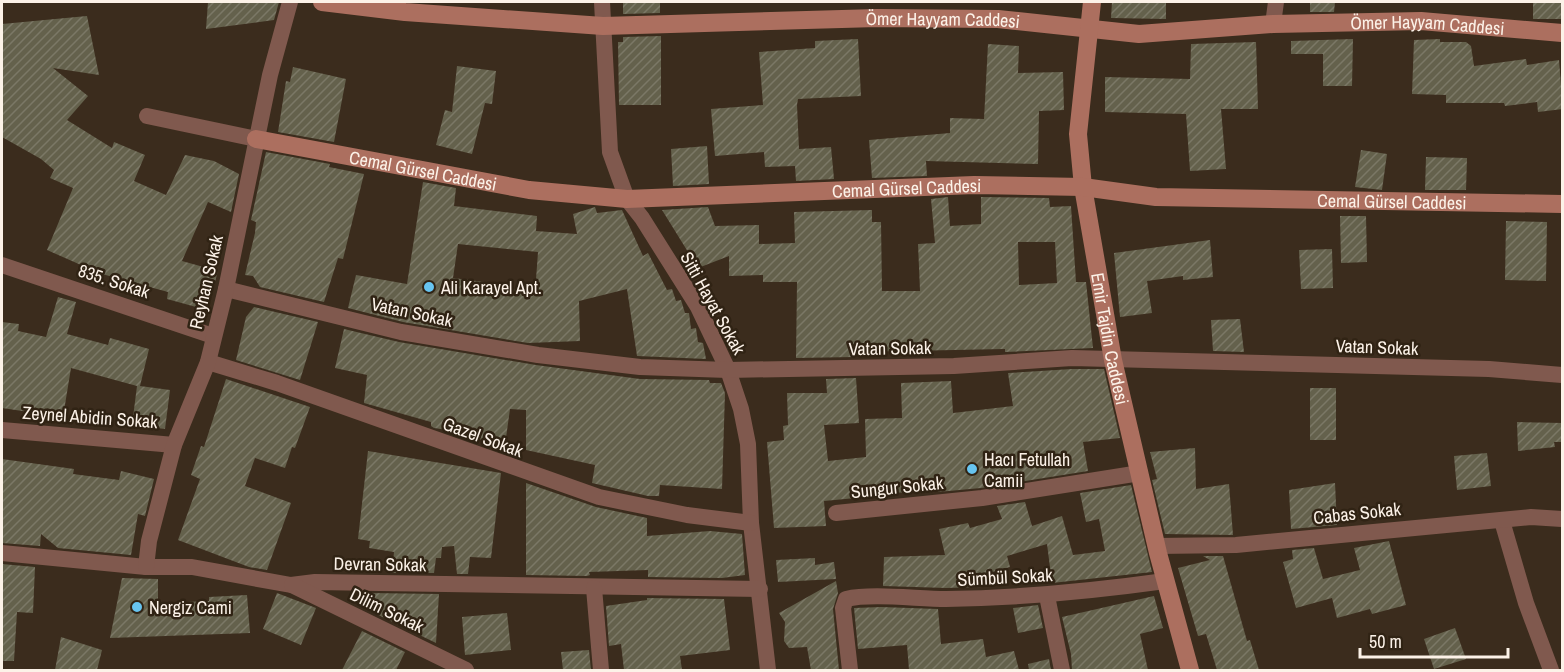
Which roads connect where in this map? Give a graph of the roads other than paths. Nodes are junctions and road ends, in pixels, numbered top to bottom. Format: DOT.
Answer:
graph roads {
  1 [pos="290,2"];
  2 [pos="322,2"];
  3 [pos="602,2"];
  4 [pos="1092,2"];
  5 [pos="1276,2"];
  6 [pos="1274,24"];
  7 [pos="603,26"];
  8 [pos="1089,27"];
  9 [pos="1563,33"];
  10 [pos="147,116"];
  11 [pos="256,139"];
  12 [pos="1083,187"];
  13 [pos="627,199"];
  14 [pos="1563,204"];
  15 [pos="2,265"];
  16 [pos="226,289"];
  17 [pos="213,336"];
  18 [pos="1113,360"];
  19 [pos="208,362"];
  20 [pos="728,370"];
  21 [pos="1563,375"];
  22 [pos="2,430"];
  23 [pos="174,445"];
  24 [pos="1140,473"];
  25 [pos="836,513"];
  26 [pos="1563,519"];
  27 [pos="1502,521"];
  28 [pos="751,523"];
  29 [pos="1156,546"];
  30 [pos="2,553"];
  31 [pos="146,567"];
  32 [pos="1165,581"];
  33 [pos="291,585"];
  34 [pos="594,588"];
  35 [pos="760,589"];
  36 [pos="1047,596"];
  37 [pos="466,670"];
  38 [pos="601,670"];
  39 [pos="768,670"];
  40 [pos="850,670"];
  41 [pos="1062,670"];
  42 [pos="1190,670"];
  43 [pos="1551,670"];
  1 -- 11 [label="street, Reyhan Sokak"];
  2 -- 7 [label="street, Ömer Hayyam Caddesi"];
  3 -- 7 [label="street, Sitti Hayat Sokak"];
  4 -- 8 [label="street, Emir Tajdin Caddesi"];
  5 -- 6 [label="street"];
  6 -- 8 [label="street, Ömer Hayyam Caddesi"];
  6 -- 9 [label="street, Ömer Hayyam Caddesi"];
  7 -- 8 [label="street, Ömer Hayyam Caddesi"];
  7 -- 13 [label="street, Sitti Hayat Sokak"];
  8 -- 12 [label="street, Emir Tajdin Caddesi"];
  10 -- 11 [label="street"];
  11 -- 13 [label="street, Cemal Gürsel Caddesi"];
  11 -- 16 [label="street, Reyhan Sokak"];
  12 -- 13 [label="street, Cemal Gürsel Caddesi"];
  12 -- 14 [label="street, Cemal Gürsel Caddesi"];
  12 -- 18 [label="street, Emir Tajdin Caddesi"];
  13 -- 20 [label="street, Sitti Hayat Sokak"];
  15 -- 17 [label="street, 835. Sokak"];
  16 -- 17 [label="street, Reyhan Sokak"];
  16 -- 20 [label="street, Vatan Sokak"];
  17 -- 19 [label="street, Reyhan Sokak"];
  18 -- 20 [label="street, Vatan Sokak"];
  18 -- 21 [label="street, Vatan Sokak"];
  18 -- 24 [label="street, Emir Tajdin Caddesi"];
  19 -- 23 [label="street, Reyhan Sokak"];
  19 -- 28 [label="street, Gazel Sokak"];
  20 -- 28 [label="street, Sitti Hayat Sokak"];
  22 -- 23 [label="street, Zeynel Abidin Sokak"];
  23 -- 31 [label="street, Reyhan Sokak"];
  24 -- 25 [label="street, Sungur Sokak"];
  24 -- 29 [label="street, Emir Tajdin Caddesi"];
  26 -- 27 [label="street, Cabas Sokak"];
  27 -- 29 [label="street, Cabas Sokak"];
  27 -- 43 [label="street"];
  28 -- 35 [label="street, Sitti Hayat Sokak"];
  29 -- 32 [label="street, Emir Tajdin Caddesi"];
  30 -- 31 [label="street, Devran Sokak"];
  31 -- 33 [label="street, Devran Sokak"];
  32 -- 36 [label="street, Sümbül Sokak"];
  32 -- 42 [label="street, Emir Tajdin Caddesi"];
  33 -- 34 [label="street, Devran Sokak"];
  33 -- 37 [label="street, Dilim Sokak"];
  34 -- 35 [label="street, Devran Sokak"];
  34 -- 38 [label="street"];
  35 -- 39 [label="street, Sitti Hayat Sokak"];
  36 -- 40 [label="street, Sümbül Sokak"];
  36 -- 41 [label="street"];
}
